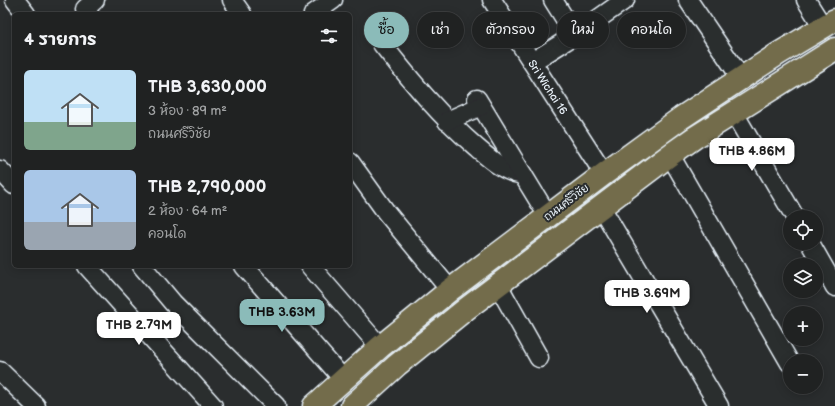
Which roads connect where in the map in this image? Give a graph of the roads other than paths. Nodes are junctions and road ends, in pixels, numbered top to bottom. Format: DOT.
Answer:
graph roads {
  1 [pos="15,0"];
  2 [pos="95,0"];
  3 [pos="232,0"];
  4 [pos="333,0"];
  5 [pos="492,0"];
  6 [pos="553,0"];
  7 [pos="625,0"];
  8 [pos="688,0"];
  9 [pos="806,0"];
  10 [pos="24,12"];
  11 [pos="87,12"];
  12 [pos="241,12"];
  13 [pos="316,12"];
  14 [pos="561,12"];
  15 [pos="608,12"];
  16 [pos="829,24"];
  17 [pos="557,46"];
  18 [pos="385,48"];
  19 [pos="835,50"];
  20 [pos="532,62"];
  21 [pos="741,78"];
  22 [pos="734,113"];
  23 [pos="447,122"];
  24 [pos="670,155"];
  25 [pos="352,165"];
  26 [pos="0,170"];
  27 [pos="604,174"];
  28 [pos="523,175"];
  29 [pos="12,184"];
  30 [pos="601,207"];
  31 [pos="791,210"];
  32 [pos="548,216"];
  33 [pos="814,250"];
  34 [pos="89,268"];
  35 [pos="144,268"];
  36 [pos="246,268"];
  37 [pos="312,268"];
  38 [pos="498,285"];
  39 [pos="835,287"];
  40 [pos="450,290"];
  41 [pos="466,309"];
  42 [pos="380,347"];
  43 [pos="785,354"];
  44 [pos="539,358"];
  45 [pos="0,370"];
  46 [pos="343,379"];
  47 [pos="355,404"];
  48 [pos="36,406"];
  49 [pos="213,406"];
  50 [pos="276,406"];
  51 [pos="314,406"];
  52 [pos="719,406"];
  1 -- 10 [label="street"];
  2 -- 11 [label="street"];
  3 -- 12 [label="street"];
  4 -- 13 [label="street"];
  5 -- 20 [label="street, Sri Wichai 16"];
  6 -- 14 [label="street"];
  7 -- 15 [label="street"];
  8 -- 21 [label="street"];
  9 -- 16 [label="street"];
  16 -- 21 [label="main road, ถนนศรีวิชัย"];
  17 -- 20 [label="street"];
  18 -- 23 [label="street"];
  19 -- 22 [label="main road"];
  20 -- 27 [label="street, Sri Wichai 16"];
  21 -- 27 [label="main road, ถนนศรีวิชัย"];
  22 -- 24 [label="main road"];
  22 -- 31 [label="street"];
  23 -- 28 [label="street"];
  23 -- 28 [label="street"];
  24 -- 30 [label="main road"];
  24 -- 43 [label="street"];
  25 -- 40 [label="street"];
  26 -- 29 [label="street"];
  27 -- 32 [label="main road, ถนนศรีวิชัย"];
  28 -- 32 [label="street"];
  30 -- 38 [label="main road"];
  30 -- 52 [label="street"];
  32 -- 40 [label="main road, ถนนศรีวิชัย"];
  33 -- 39 [label="street"];
  34 -- 49 [label="street"];
  35 -- 50 [label="street"];
  36 -- 46 [label="street"];
  37 -- 42 [label="street"];
  38 -- 41 [label="main road"];
  38 -- 44 [label="street"];
  40 -- 41 [label="main road"];
  40 -- 42 [label="main road, ถนนศรีวิชัย"];
  41 -- 47 [label="main road"];
  42 -- 46 [label="main road, ถนนศรีวิชัย"];
  45 -- 48 [label="street"];
  46 -- 51 [label="main road, ถนนศรีวิชัย"];
}
